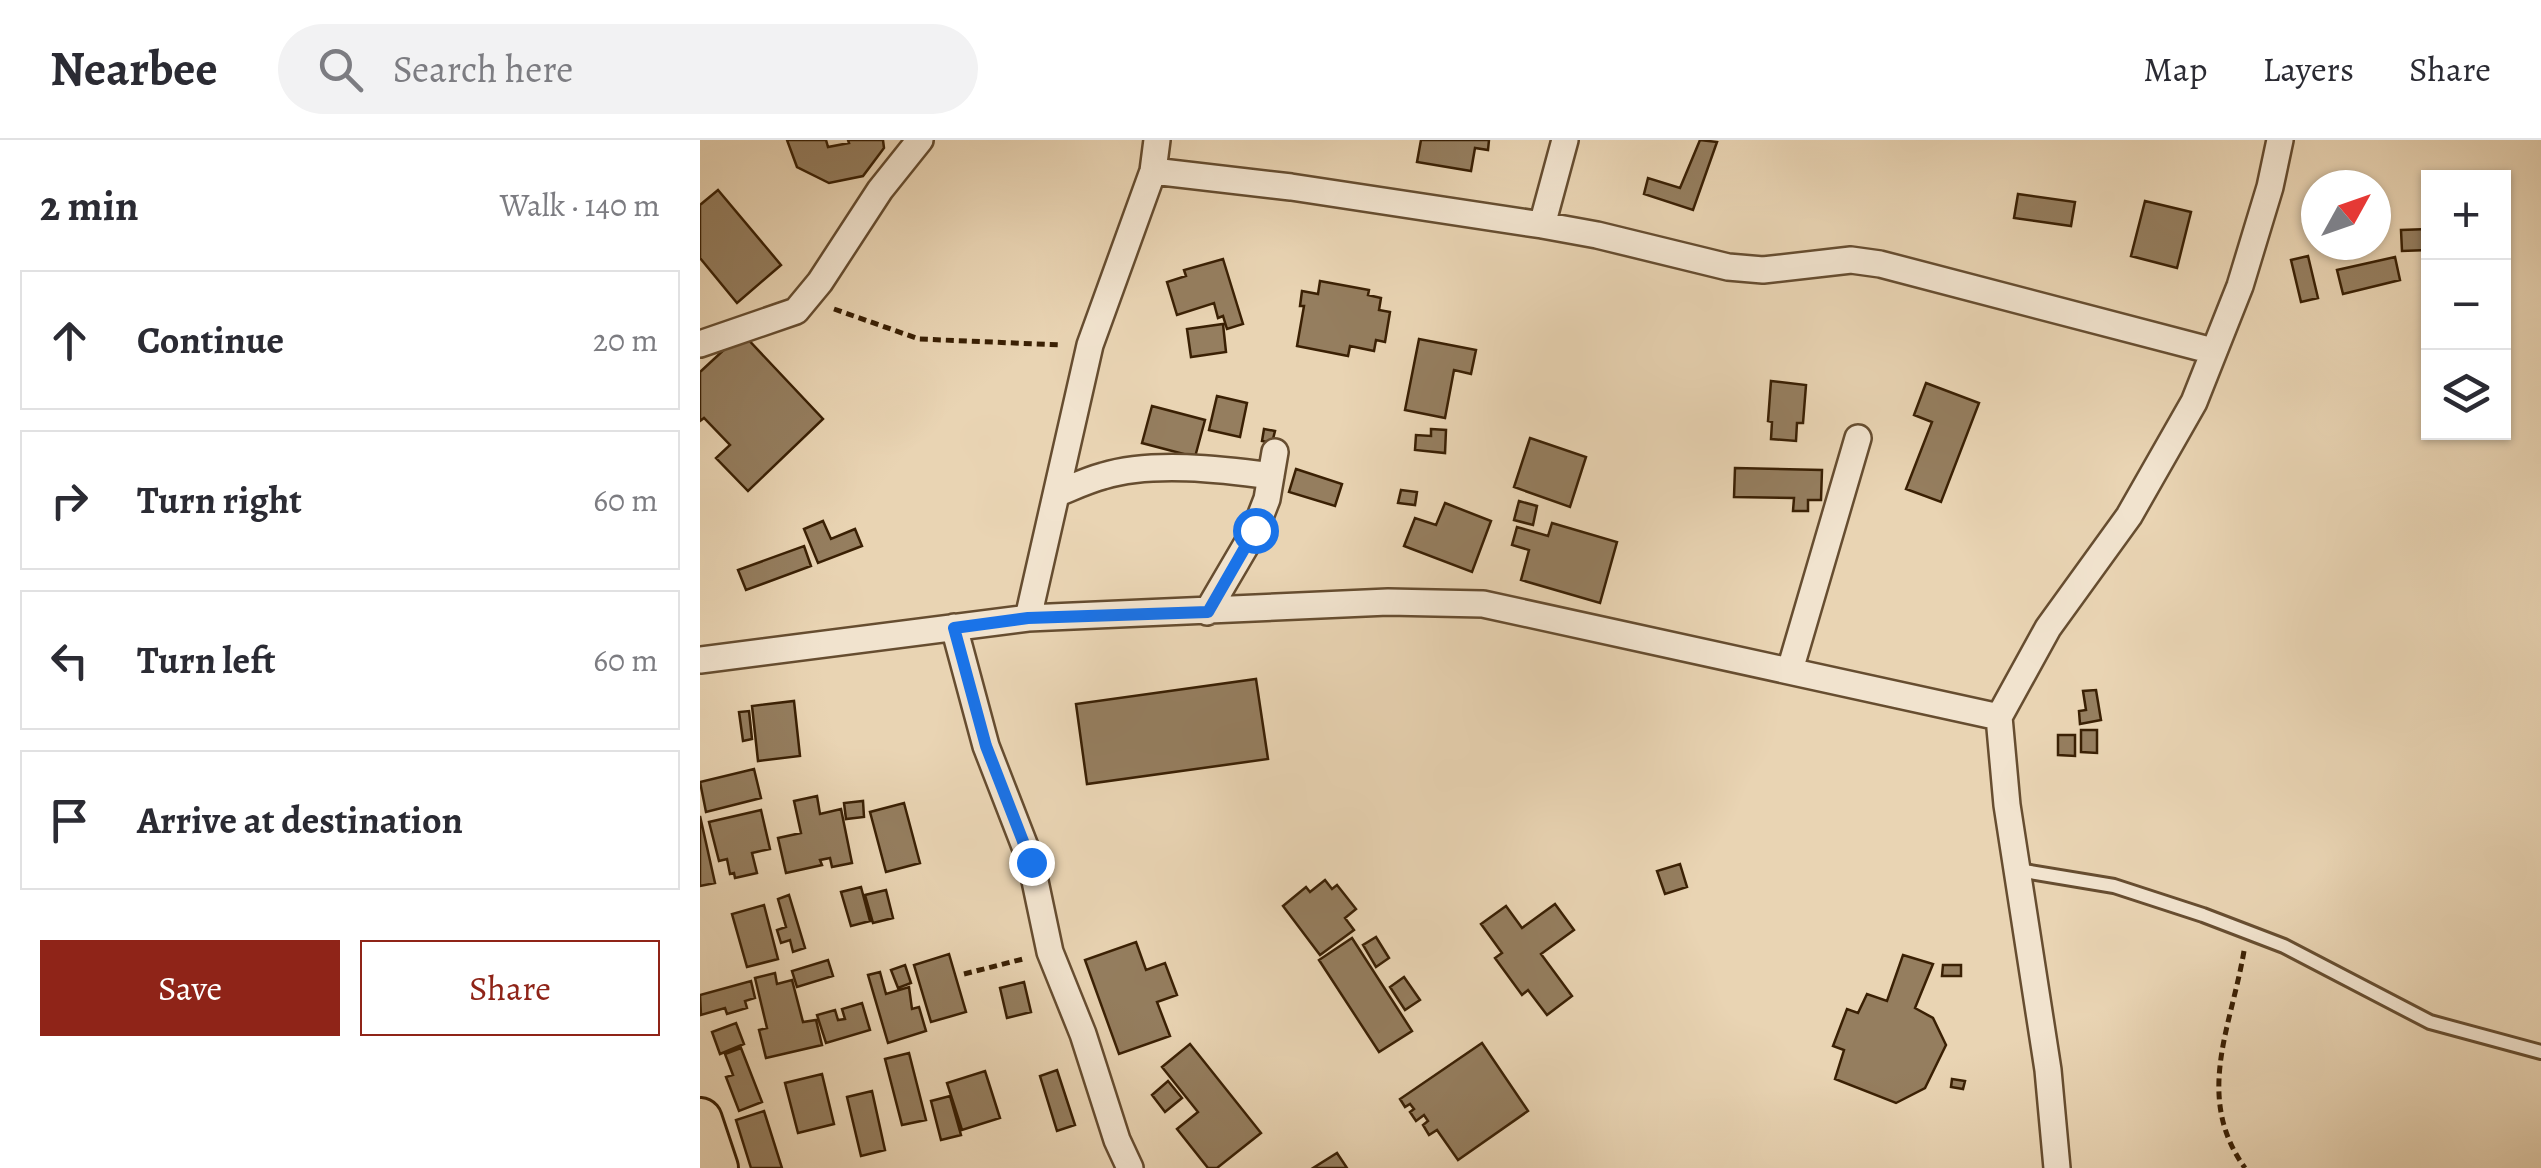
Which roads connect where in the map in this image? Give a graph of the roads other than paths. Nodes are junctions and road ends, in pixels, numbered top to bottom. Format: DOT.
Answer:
graph roads {
  1 [pos="920,140"];
  2 [pos="1157,140"];
  3 [pos="1564,140"];
  4 [pos="2280,140"];
  5 [pos="1152,171"];
  6 [pos="1542,225"];
  7 [pos="700,344"];
  8 [pos="2214,351"];
  9 [pos="1858,438"];
  10 [pos="1058,493"];
  11 [pos="1208,612"];
  12 [pos="1028,618"];
  13 [pos="954,628"];
  14 [pos="700,660"];
  15 [pos="1790,670"];
  16 [pos="1999,717"];
  17 [pos="2018,870"];
  18 [pos="2541,1052"];
  19 [pos="700,1120"];
  20 [pos="716,1168"];
  21 [pos="1130,1168"];
  22 [pos="2057,1168"];
  1 -- 7 [label="street"];
  2 -- 5 [label="street"];
  3 -- 6 [label="street"];
  4 -- 8 [label="street"];
  5 -- 6 [label="street"];
  5 -- 10 [label="street"];
  6 -- 8 [label="street"];
  8 -- 16 [label="street"];
  9 -- 15 [label="street"];
  10 -- 11 [label="street"];
  10 -- 12 [label="street"];
  11 -- 12 [label="street"];
  11 -- 15 [label="street"];
  12 -- 13 [label="street"];
  13 -- 14 [label="street"];
  13 -- 21 [label="street"];
  15 -- 16 [label="street"];
  16 -- 17 [label="street"];
  17 -- 18 [label="lane"];
  17 -- 22 [label="street"];
  19 -- 20 [label="highway"];
}
